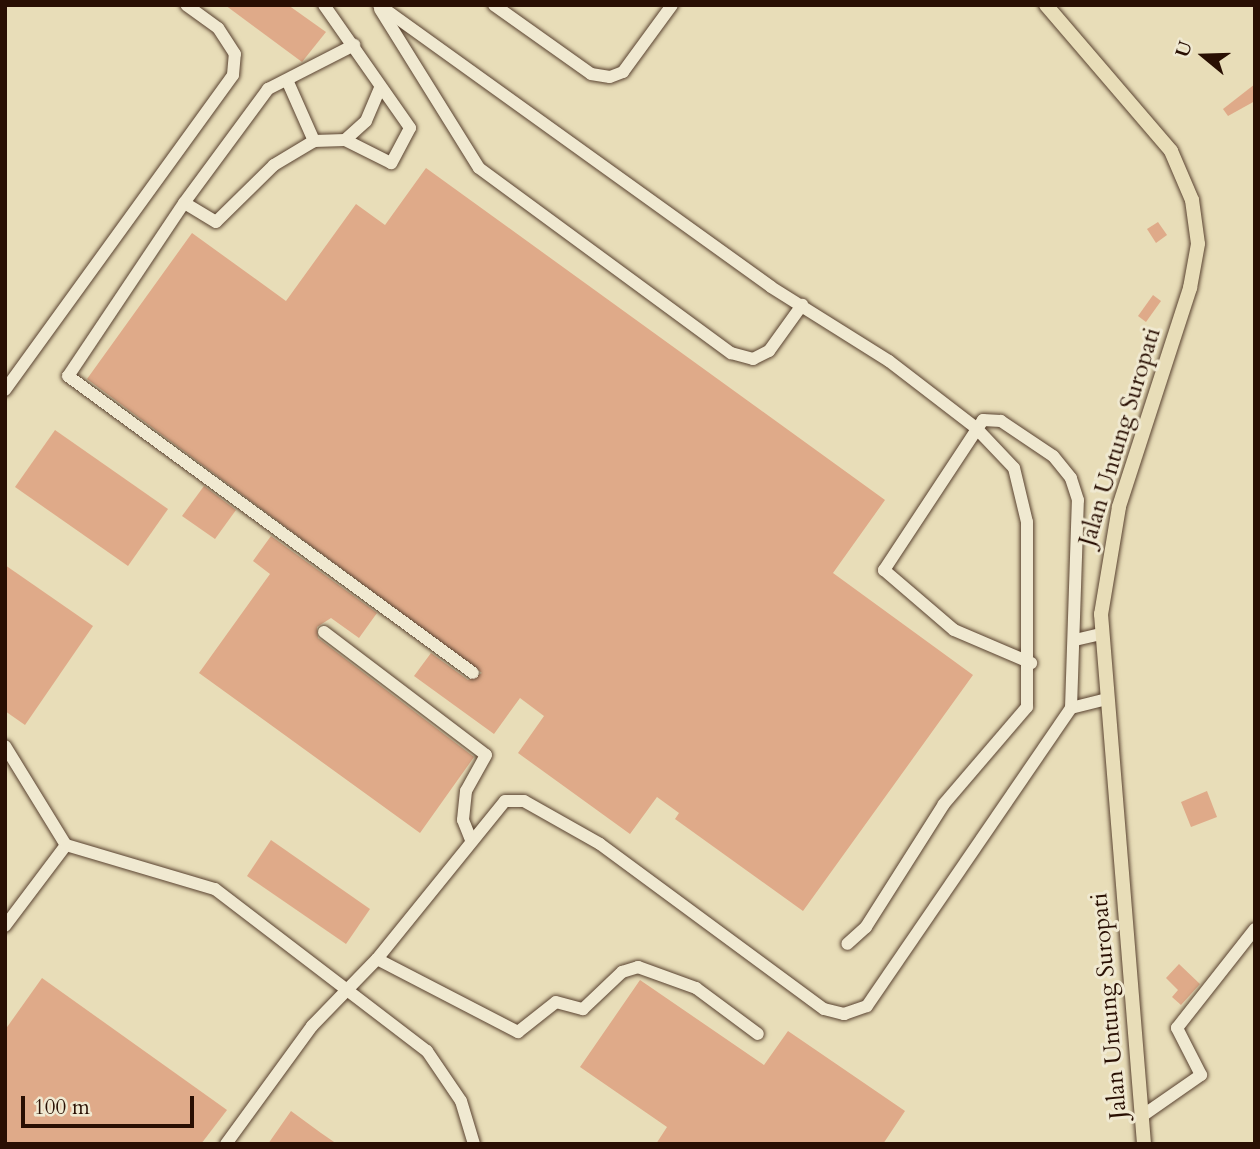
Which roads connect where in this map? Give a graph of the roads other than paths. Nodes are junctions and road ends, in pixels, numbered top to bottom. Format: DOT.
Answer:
graph roads {
  1 [pos="186,5"];
  2 [pos="324,5"];
  3 [pos="378,5"];
  4 [pos="494,5"];
  5 [pos="672,5"];
  6 [pos="1046,5"];
  7 [pos="354,45"];
  8 [pos="287,80"];
  9 [pos="380,88"];
  10 [pos="345,140"];
  11 [pos="314,141"];
  12 [pos="184,203"];
  13 [pos="802,305"];
  14 [pos="5,390"];
  15 [pos="976,428"];
  16 [pos="324,632"];
  17 [pos="1102,634"];
  18 [pos="1075,640"];
  19 [pos="1031,663"];
  20 [pos="473,673"];
  21 [pos="1107,699"];
  22 [pos="1071,708"];
  23 [pos="5,746"];
  24 [pos="471,840"];
  25 [pos="66,845"];
  26 [pos="5,926"];
  27 [pos="1255,929"];
  28 [pos="848,944"];
  29 [pos="377,960"];
  30 [pos="346,990"];
  31 [pos="758,1034"];
  32 [pos="1142,1116"];
  33 [pos="226,1144"];
  34 [pos="474,1144"];
  35 [pos="1144,1144"];
  1 -- 14 [label="street"];
  2 -- 7 [label="street"];
  3 -- 13 [label="street"];
  3 -- 13 [label="street"];
  4 -- 5 [label="street"];
  6 -- 17 [label="main road, Jalan Untung Suropati"];
  7 -- 8 [label="street"];
  7 -- 9 [label="street"];
  8 -- 11 [label="street"];
  8 -- 12 [label="street"];
  9 -- 10 [label="street"];
  9 -- 10 [label="street"];
  10 -- 11 [label="street"];
  11 -- 12 [label="street"];
  12 -- 20 [label="street"];
  13 -- 15 [label="street"];
  15 -- 18 [label="street"];
  15 -- 19 [label="street"];
  15 -- 19 [label="street"];
  16 -- 24 [label="street"];
  17 -- 18 [label="street"];
  17 -- 21 [label="main road, Jalan Untung Suropati"];
  18 -- 22 [label="street"];
  19 -- 28 [label="street"];
  21 -- 22 [label="street"];
  21 -- 32 [label="main road, Jalan Untung Suropati"];
  22 -- 24 [label="street"];
  23 -- 25 [label="street"];
  24 -- 29 [label="street"];
  25 -- 26 [label="street"];
  25 -- 30 [label="street"];
  27 -- 32 [label="street"];
  29 -- 30 [label="street"];
  29 -- 31 [label="street"];
  30 -- 33 [label="street"];
  30 -- 34 [label="street"];
  32 -- 35 [label="main road, Jalan Untung Suropati"];
}
